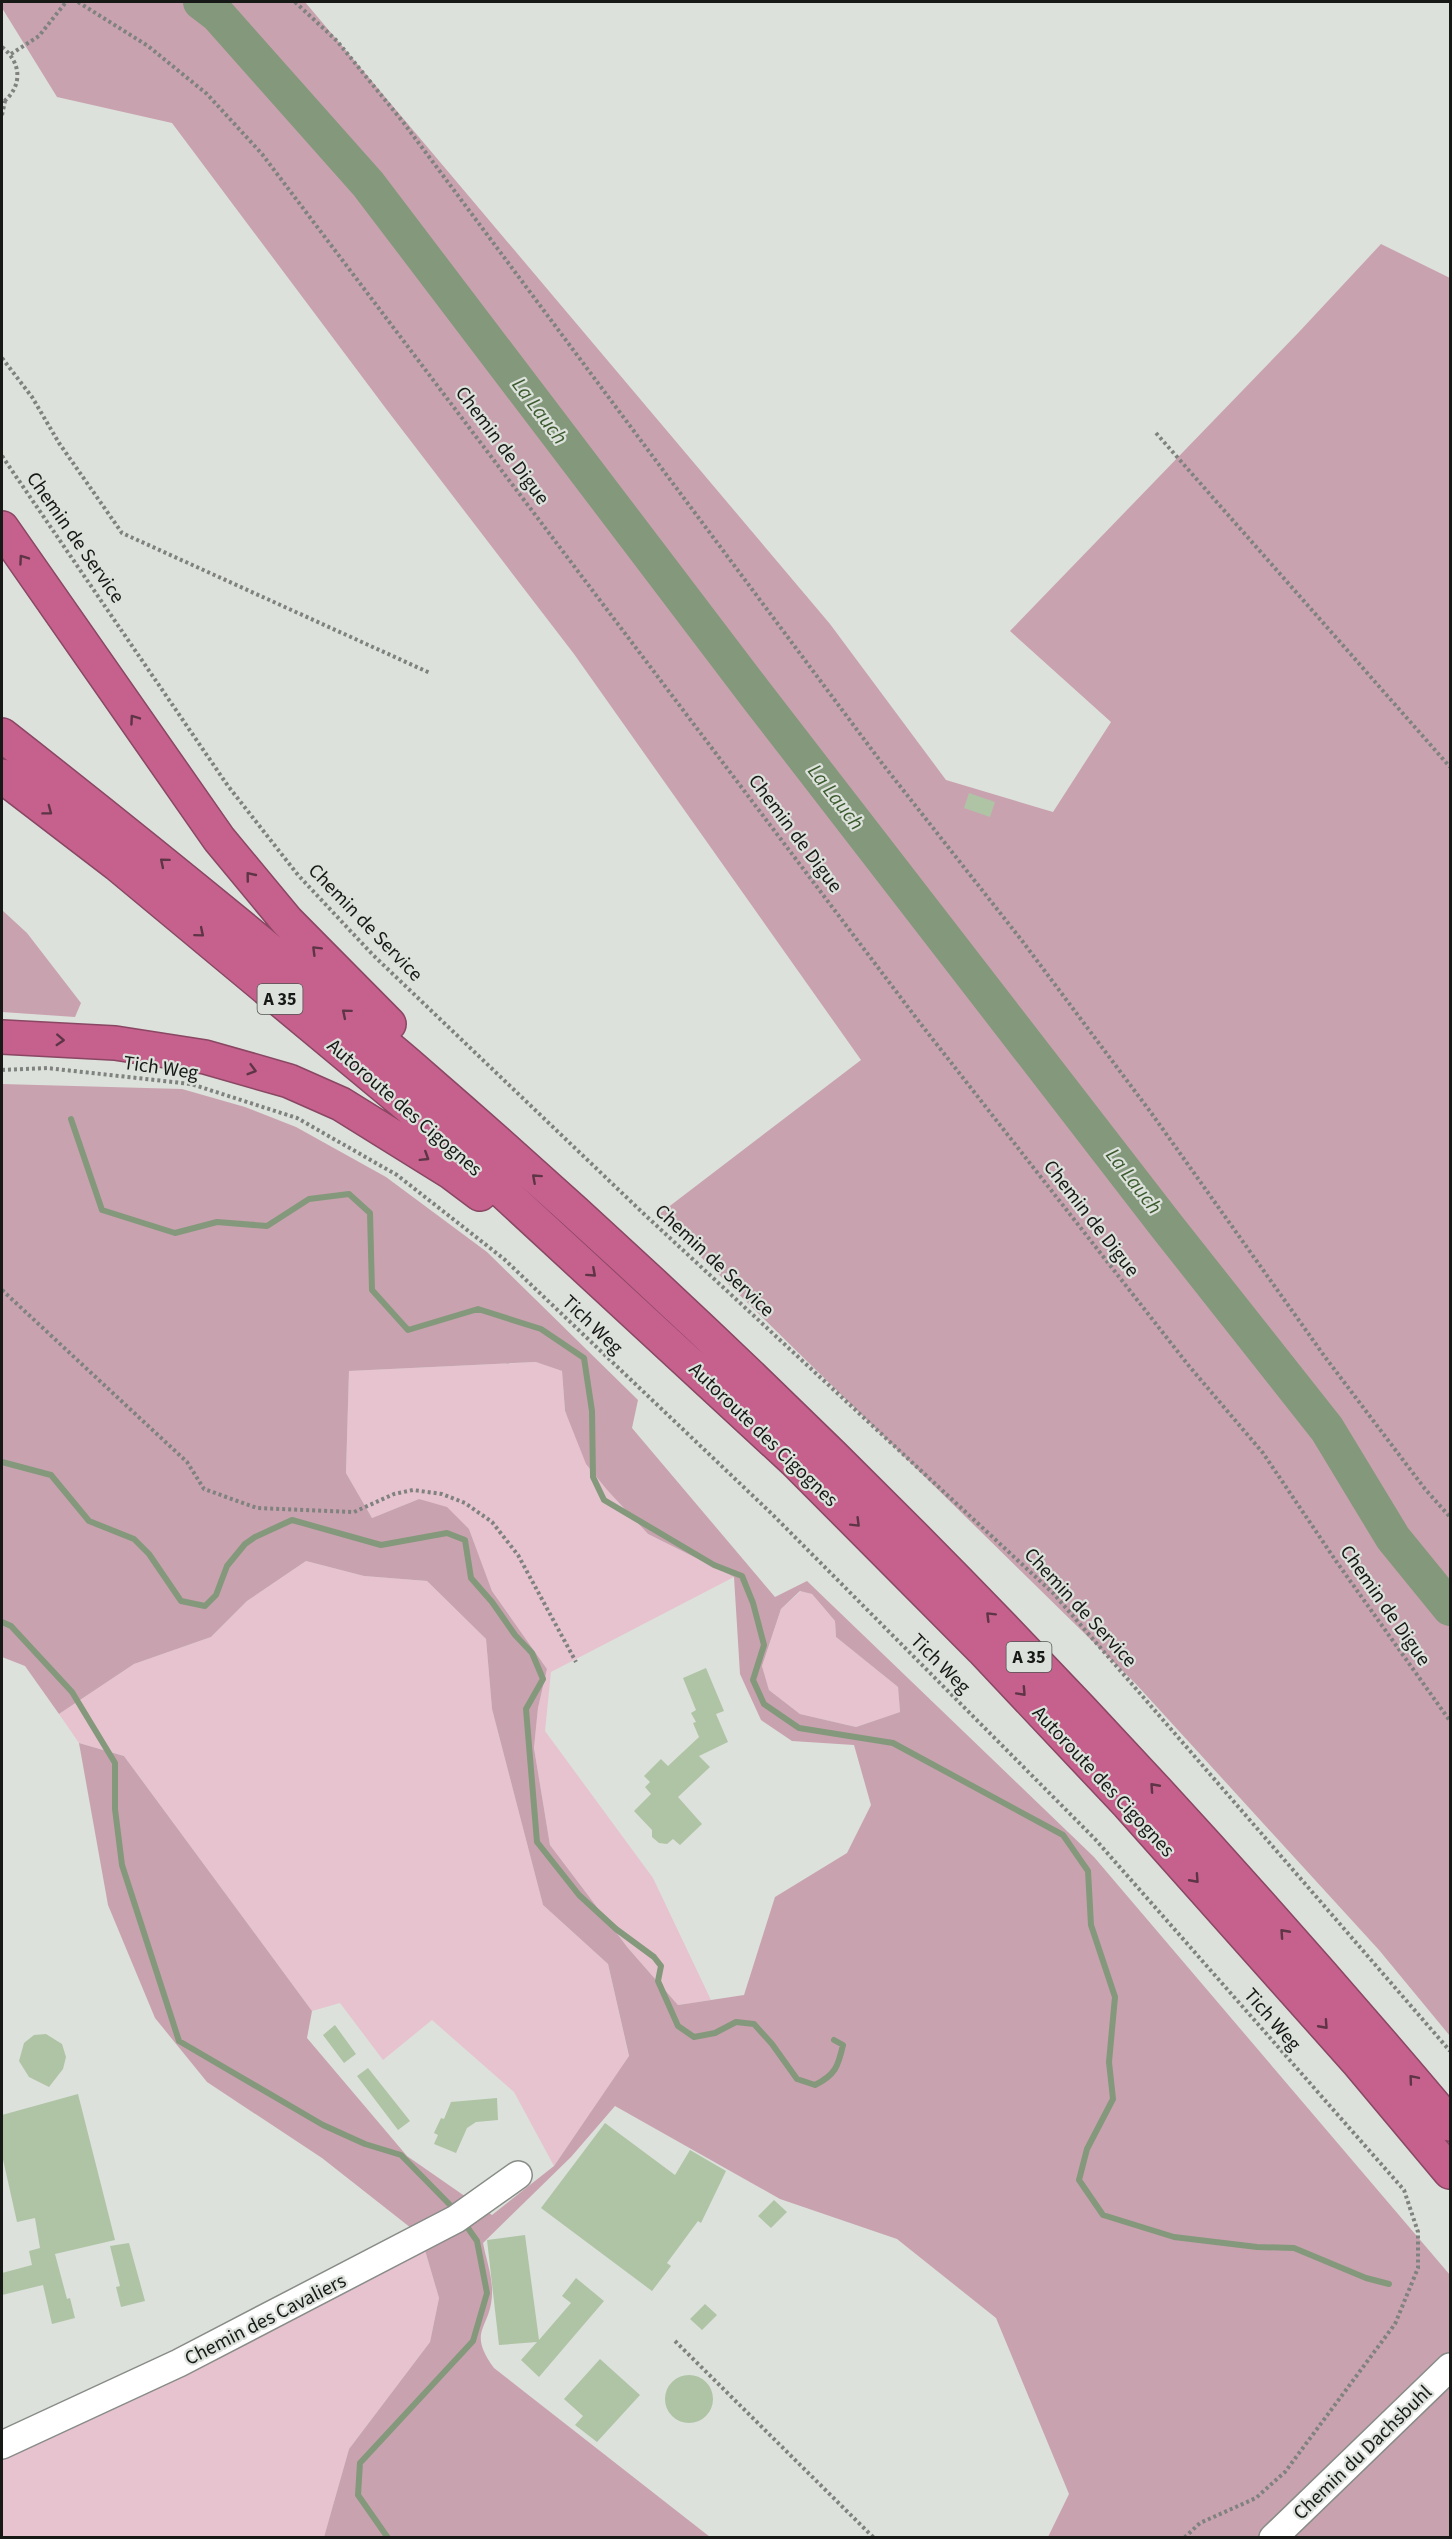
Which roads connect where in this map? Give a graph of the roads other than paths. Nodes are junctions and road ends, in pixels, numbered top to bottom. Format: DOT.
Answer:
graph roads {
  1 [pos="2,528"];
  2 [pos="2,735"];
  3 [pos="2,776"];
  4 [pos="2,1036"];
  5 [pos="424,1077"];
  6 [pos="549,1234"];
  7 [pos="1450,2124"];
  8 [pos="1450,2172"];
  9 [pos="518,2175"];
  10 [pos="1450,2367"];
  11 [pos="2,2445"];
  12 [pos="1273,2538"];
  5 -- 1 [label="highway, one-way"];
  5 -- 2 [label="highway, Autoroute des Cigognes / A 35, one-way"];
  3 -- 6 [label="highway, Autoroute des Cigognes / A 35, one-way"];
  4 -- 6 [label="highway, one-way"];
  7 -- 5 [label="highway, Autoroute des Cigognes / A 35, one-way"];
  6 -- 8 [label="highway, Autoroute des Cigognes / A 35, one-way"];
  9 -- 11 [label="street, Chemin des Cavaliers"];
  10 -- 12 [label="street, Chemin du Dachsbuhl"];
}
